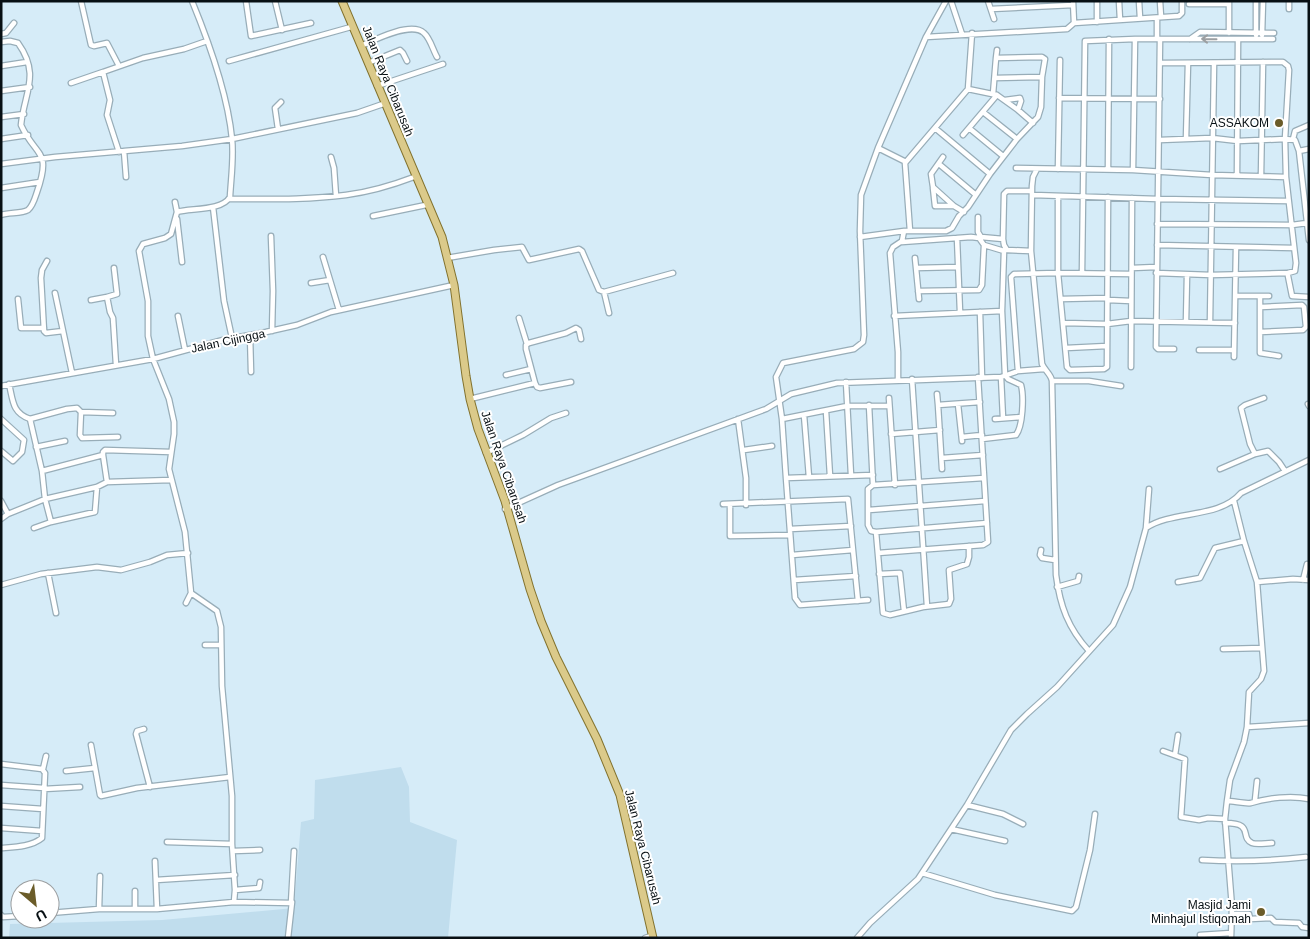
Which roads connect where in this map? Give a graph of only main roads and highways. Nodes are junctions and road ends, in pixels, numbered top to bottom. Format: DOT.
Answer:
graph roads {
  1 [pos="341,1"];
  2 [pos="353,30"];
  3 [pos="453,285"];
  4 [pos="499,488"];
  5 [pos="650,937"];
  1 -- 2 [label="main road, Jalan Raya Cibarusah"];
  2 -- 3 [label="main road, Jalan Raya Cibarusah"];
  2 -- 3 [label="main road, Jalan Raya Cibarusah"];
  3 -- 4 [label="main road, Jalan Raya Cibarusah"];
  3 -- 4 [label="main road, Jalan Raya Cibarusah"];
  4 -- 5 [label="main road, Jalan Raya Cibarusah"];
}
